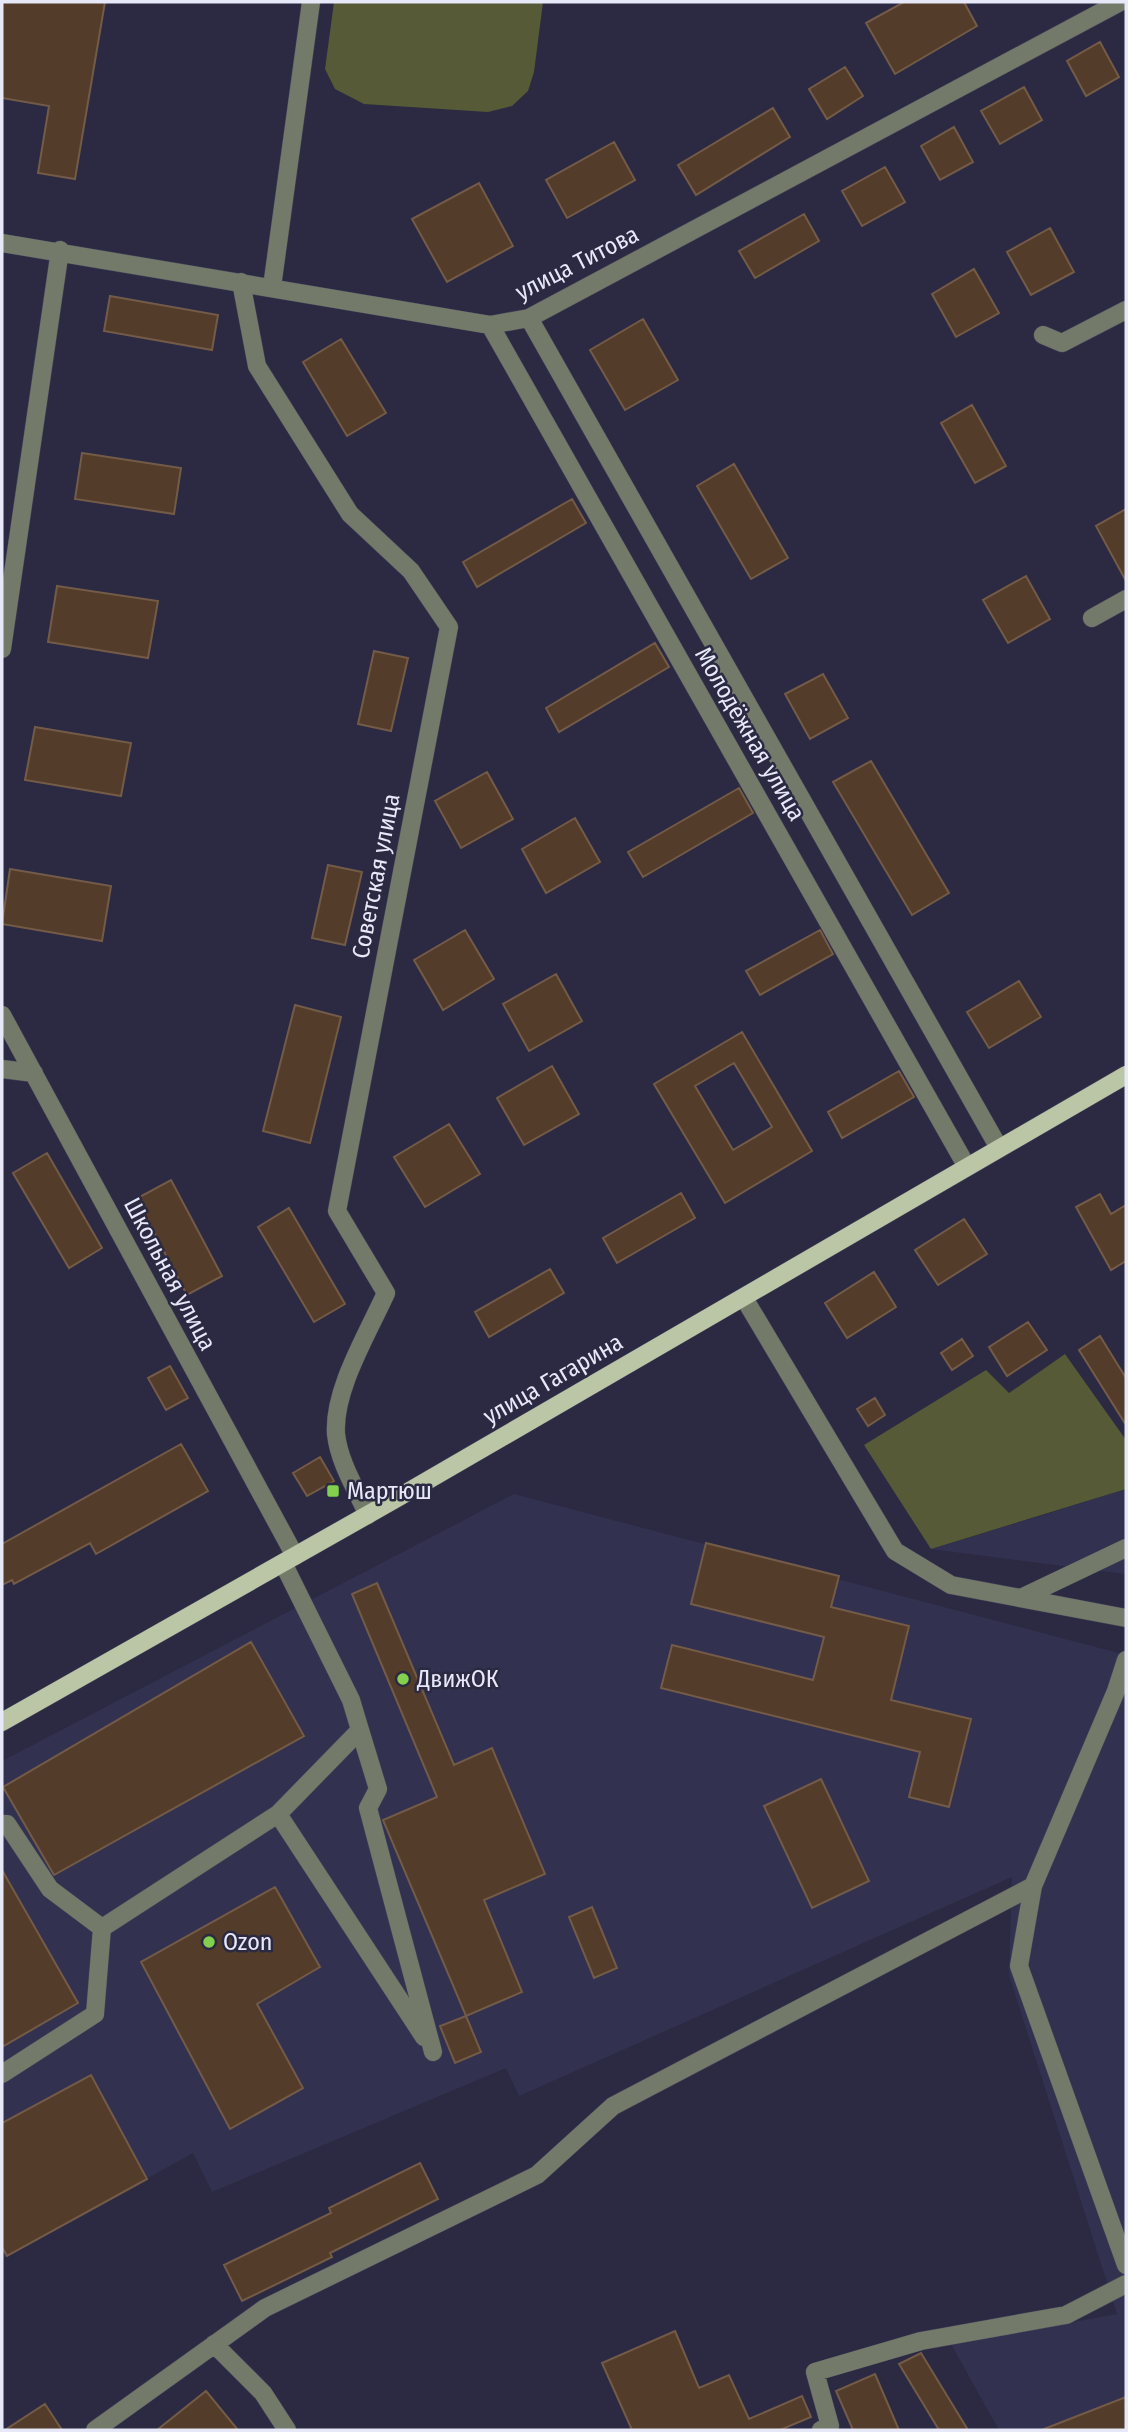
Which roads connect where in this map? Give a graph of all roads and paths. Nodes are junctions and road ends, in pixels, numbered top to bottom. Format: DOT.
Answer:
graph roads {
  1 [pos="311,2"];
  2 [pos="1120,2"];
  3 [pos="2,243"];
  4 [pos="60,250"];
  5 [pos="241,282"];
  6 [pos="272,287"];
  7 [pos="1126,310"];
  8 [pos="529,318"];
  9 [pos="490,325"];
  10 [pos="1043,335"];
  11 [pos="1126,599"];
  12 [pos="1092,618"];
  13 [pos="2,649"];
  14 [pos="2,1015"];
  15 [pos="2,1069"];
  16 [pos="34,1073"];
  17 [pos="1126,1075"];
  18 [pos="999,1148"];
  19 [pos="967,1167"];
  20 [pos="744,1298"];
  21 [pos="368,1514"];
  22 [pos="1126,1548"];
  23 [pos="289,1559"];
  24 [pos="1021,1598"];
  25 [pos="1126,1618"];
  26 [pos="1126,1660"];
  27 [pos="2,1722"];
  28 [pos="360,1730"];
  29 [pos="278,1814"];
  30 [pos="2,1824"];
  31 [pos="1033,1886"];
  32 [pos="102,1928"];
  33 [pos="2,2074"];
  34 [pos="1126,2264"];
  35 [pos="1126,2284"];
  36 [pos="214,2344"];
  37 [pos="828,2429"];
  38 [pos="95,2430"];
  39 [pos="287,2430"];
  1 -- 6 [label="street"];
  2 -- 8 [label="street, улица Титова"];
  3 -- 4 [label="street, улица Титова"];
  4 -- 5 [label="street, улица Титова"];
  4 -- 13 [label="street"];
  5 -- 6 [label="street, улица Титова"];
  5 -- 21 [label="street, Советская улица"];
  6 -- 9 [label="street, улица Титова"];
  7 -- 10 [label="street"];
  8 -- 9 [label="street, улица Титова"];
  8 -- 18 [label="street, Молодёжная улица"];
  9 -- 19 [label="street, Молодёжная улица"];
  11 -- 12 [label="street"];
  14 -- 16 [label="street, Школьная улица"];
  15 -- 16 [label="street"];
  16 -- 23 [label="street, Школьная улица"];
  17 -- 18 [label="main road, улица Гагарина"];
  18 -- 19 [label="main road, улица Гагарина"];
  19 -- 20 [label="main road, улица Гагарина"];
  20 -- 21 [label="main road, улица Гагарина"];
  20 -- 24 [label="street"];
  21 -- 23 [label="main road, улица Гагарина"];
  22 -- 24 [label="street"];
  23 -- 27 [label="main road, улица Гагарина"];
  23 -- 28 [label="street, Школьная улица"];
  24 -- 25 [label="street"];
  26 -- 31 [label="street"];
  28 -- 29 [label="street"];
  28 -- 29 [label="street, Школьная улица"];
  29 -- 32 [label="street"];
  30 -- 32 [label="street"];
  31 -- 34 [label="street"];
  31 -- 36 [label="street"];
  32 -- 33 [label="street"];
  35 -- 37 [label="street"];
  36 -- 38 [label="street"];
  36 -- 39 [label="street"];
}
